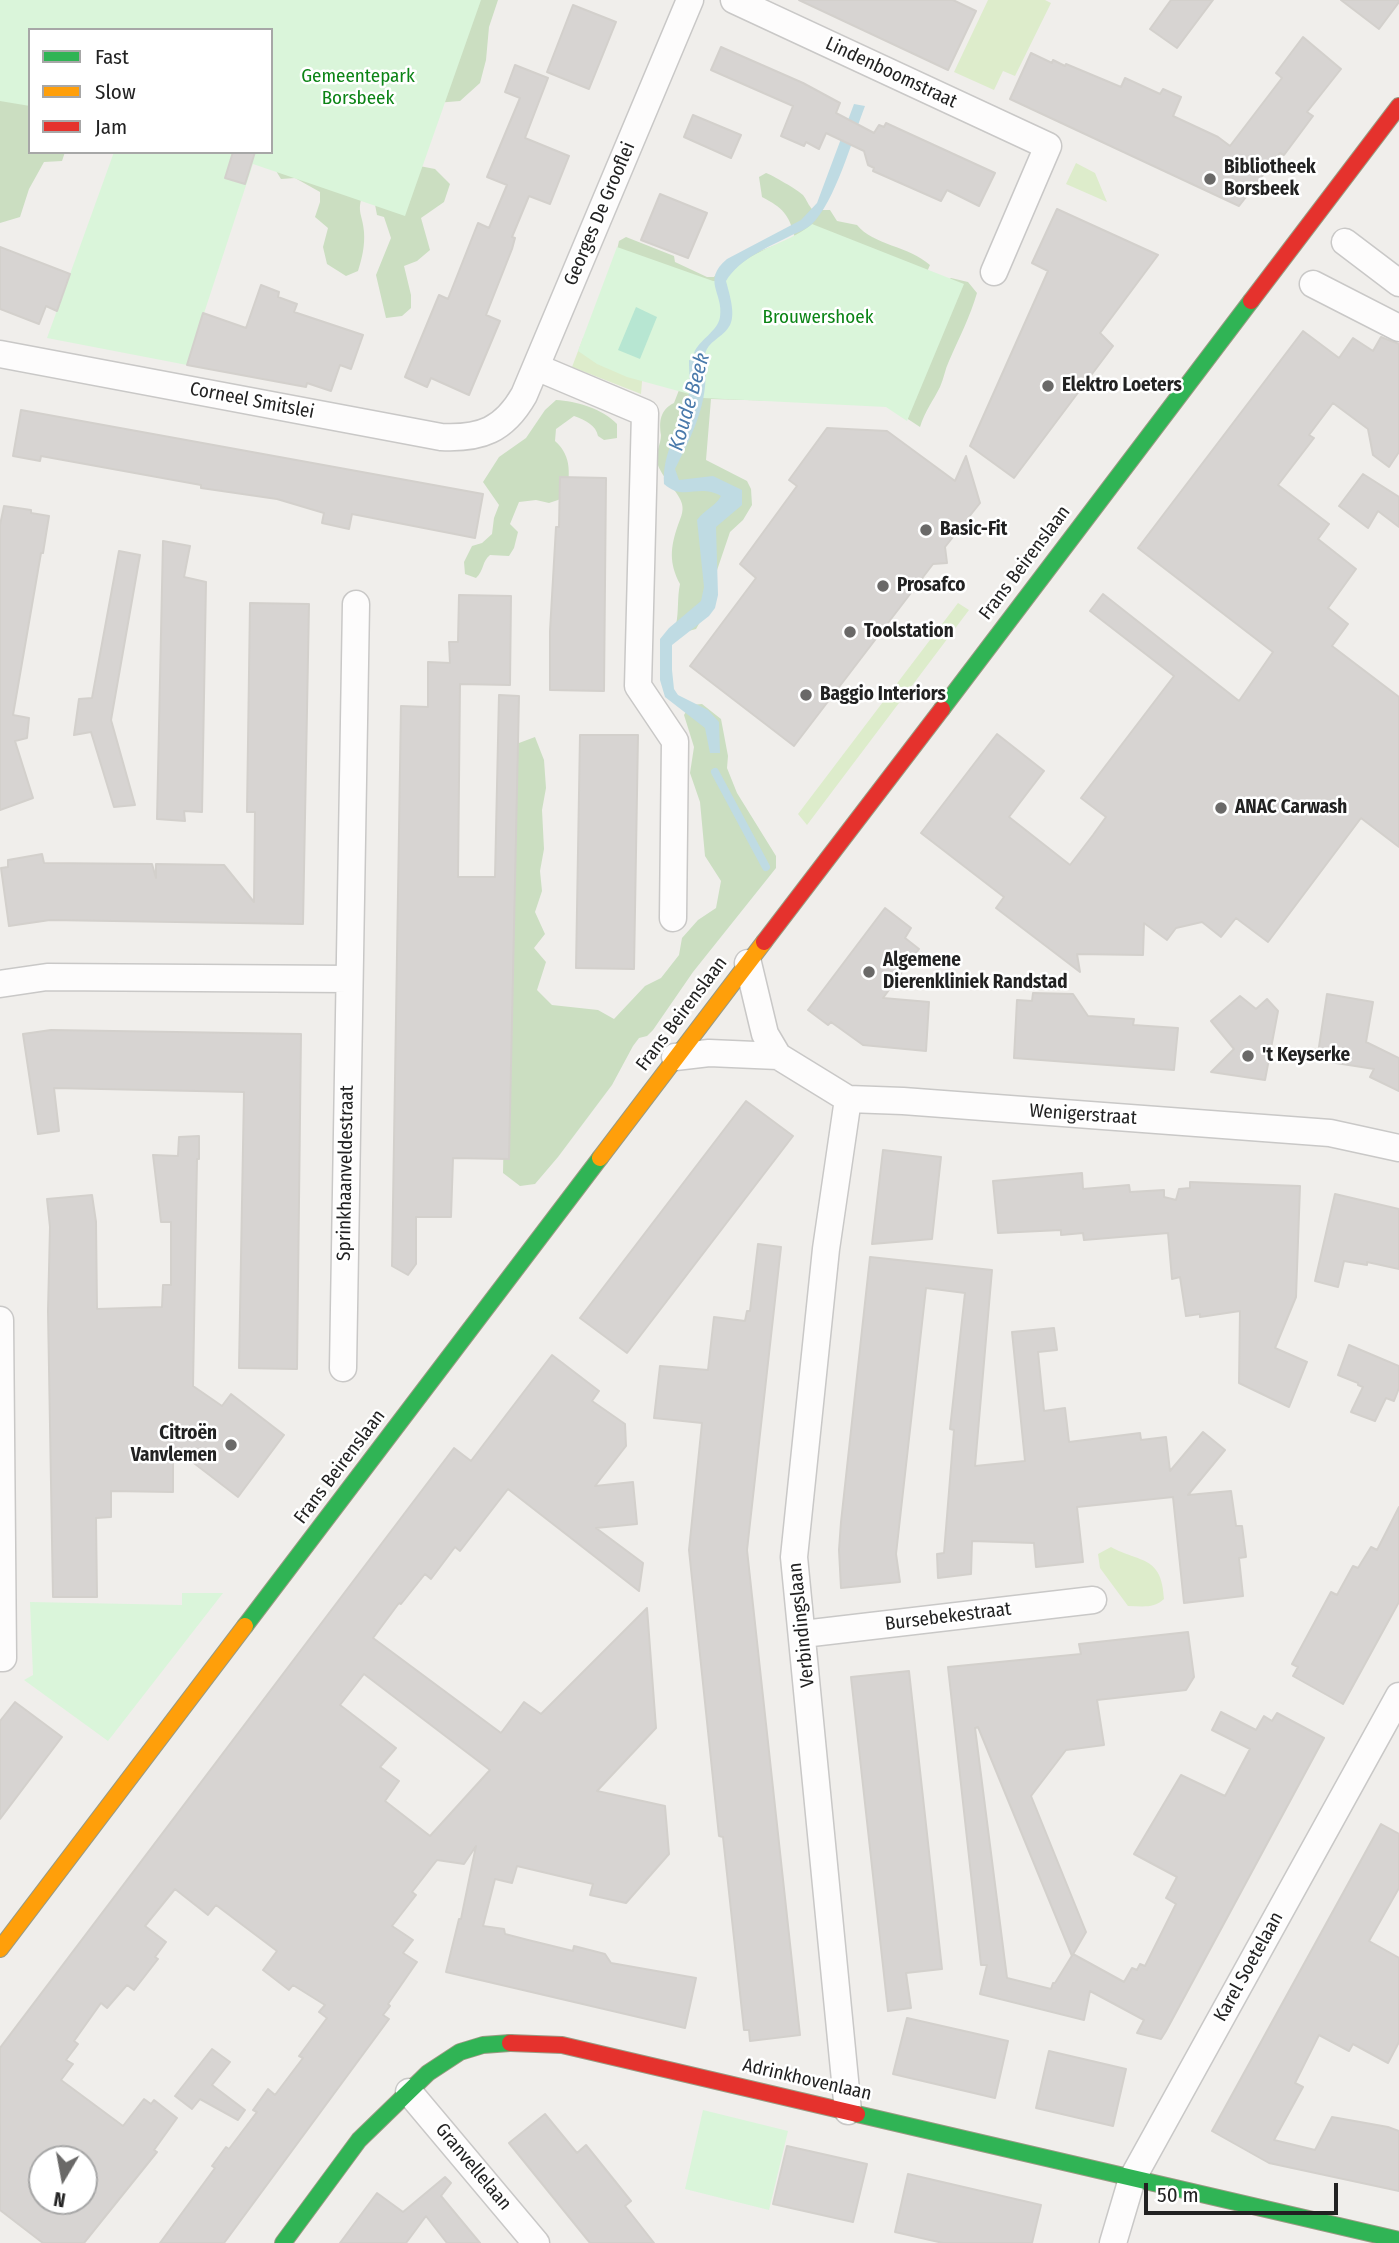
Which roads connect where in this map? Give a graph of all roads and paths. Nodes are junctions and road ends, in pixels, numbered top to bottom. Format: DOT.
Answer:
graph roads {
  1 [pos="690,0"];
  2 [pos="734,0"];
  3 [pos="1399,106"];
  4 [pos="1345,242"];
  5 [pos="993,272"];
  6 [pos="1313,284"];
  7 [pos="1399,284"];
  8 [pos="1399,328"];
  9 [pos="0,354"];
  10 [pos="536,367"];
  11 [pos="502,423"];
  12 [pos="355,604"];
  13 [pos="673,918"];
  14 [pos="748,963"];
  15 [pos="349,979"];
  16 [pos="0,984"];
  17 [pos="778,1056"];
  18 [pos="676,1058"];
  19 [pos="848,1099"];
  20 [pos="1399,1148"];
  21 [pos="0,1320"];
  22 [pos="343,1368"];
  23 [pos="1093,1600"];
  24 [pos="803,1634"];
  25 [pos="0,1658"];
  26 [pos="1399,1696"];
  27 [pos="0,1949"];
  28 [pos="409,2092"];
  29 [pos="848,2111"];
  30 [pos="1132,2179"];
  31 [pos="1399,2240"];
  32 [pos="283,2243"];
  33 [pos="536,2243"];
  34 [pos="1113,2243"];
  1 -- 10 [label="street, Georges De Grooflei"];
  2 -- 5 [label="street, Lindenboomstraat"];
  3 -- 14 [label="main road, Frans Beirenslaan"];
  4 -- 7 [label="street"];
  6 -- 8 [label="street"];
  9 -- 11 [label="street, Corneel Smitslei"];
  10 -- 11 [label="street, Georges De Grooflei"];
  10 -- 13 [label="street"];
  12 -- 15 [label="street, Sprinkhaanveldestraat"];
  14 -- 17 [label="street"];
  14 -- 18 [label="main road, Frans Beirenslaan"];
  15 -- 16 [label="street"];
  15 -- 22 [label="street, Sprinkhaanveldestraat"];
  17 -- 18 [label="street, Wenigerstraat"];
  17 -- 19 [label="street, Wenigerstraat"];
  18 -- 27 [label="main road, Frans Beirenslaan"];
  19 -- 20 [label="street, Wenigerstraat"];
  19 -- 24 [label="street, Verbindingslaan"];
  21 -- 25 [label="street"];
  23 -- 24 [label="street, Bursebekestraat"];
  24 -- 29 [label="street, Verbindingslaan"];
  26 -- 30 [label="street, Karel Soetelaan"];
  28 -- 29 [label="main road, Adrinkhovenlaan"];
  28 -- 32 [label="main road, Adrinkhovenlaan"];
  28 -- 33 [label="street, Granvellelaan"];
  29 -- 30 [label="main road, Adrinkhovenlaan"];
  30 -- 31 [label="main road, Adrinkhovenlaan"];
  30 -- 34 [label="street, Karel Soetelaan"];
}
